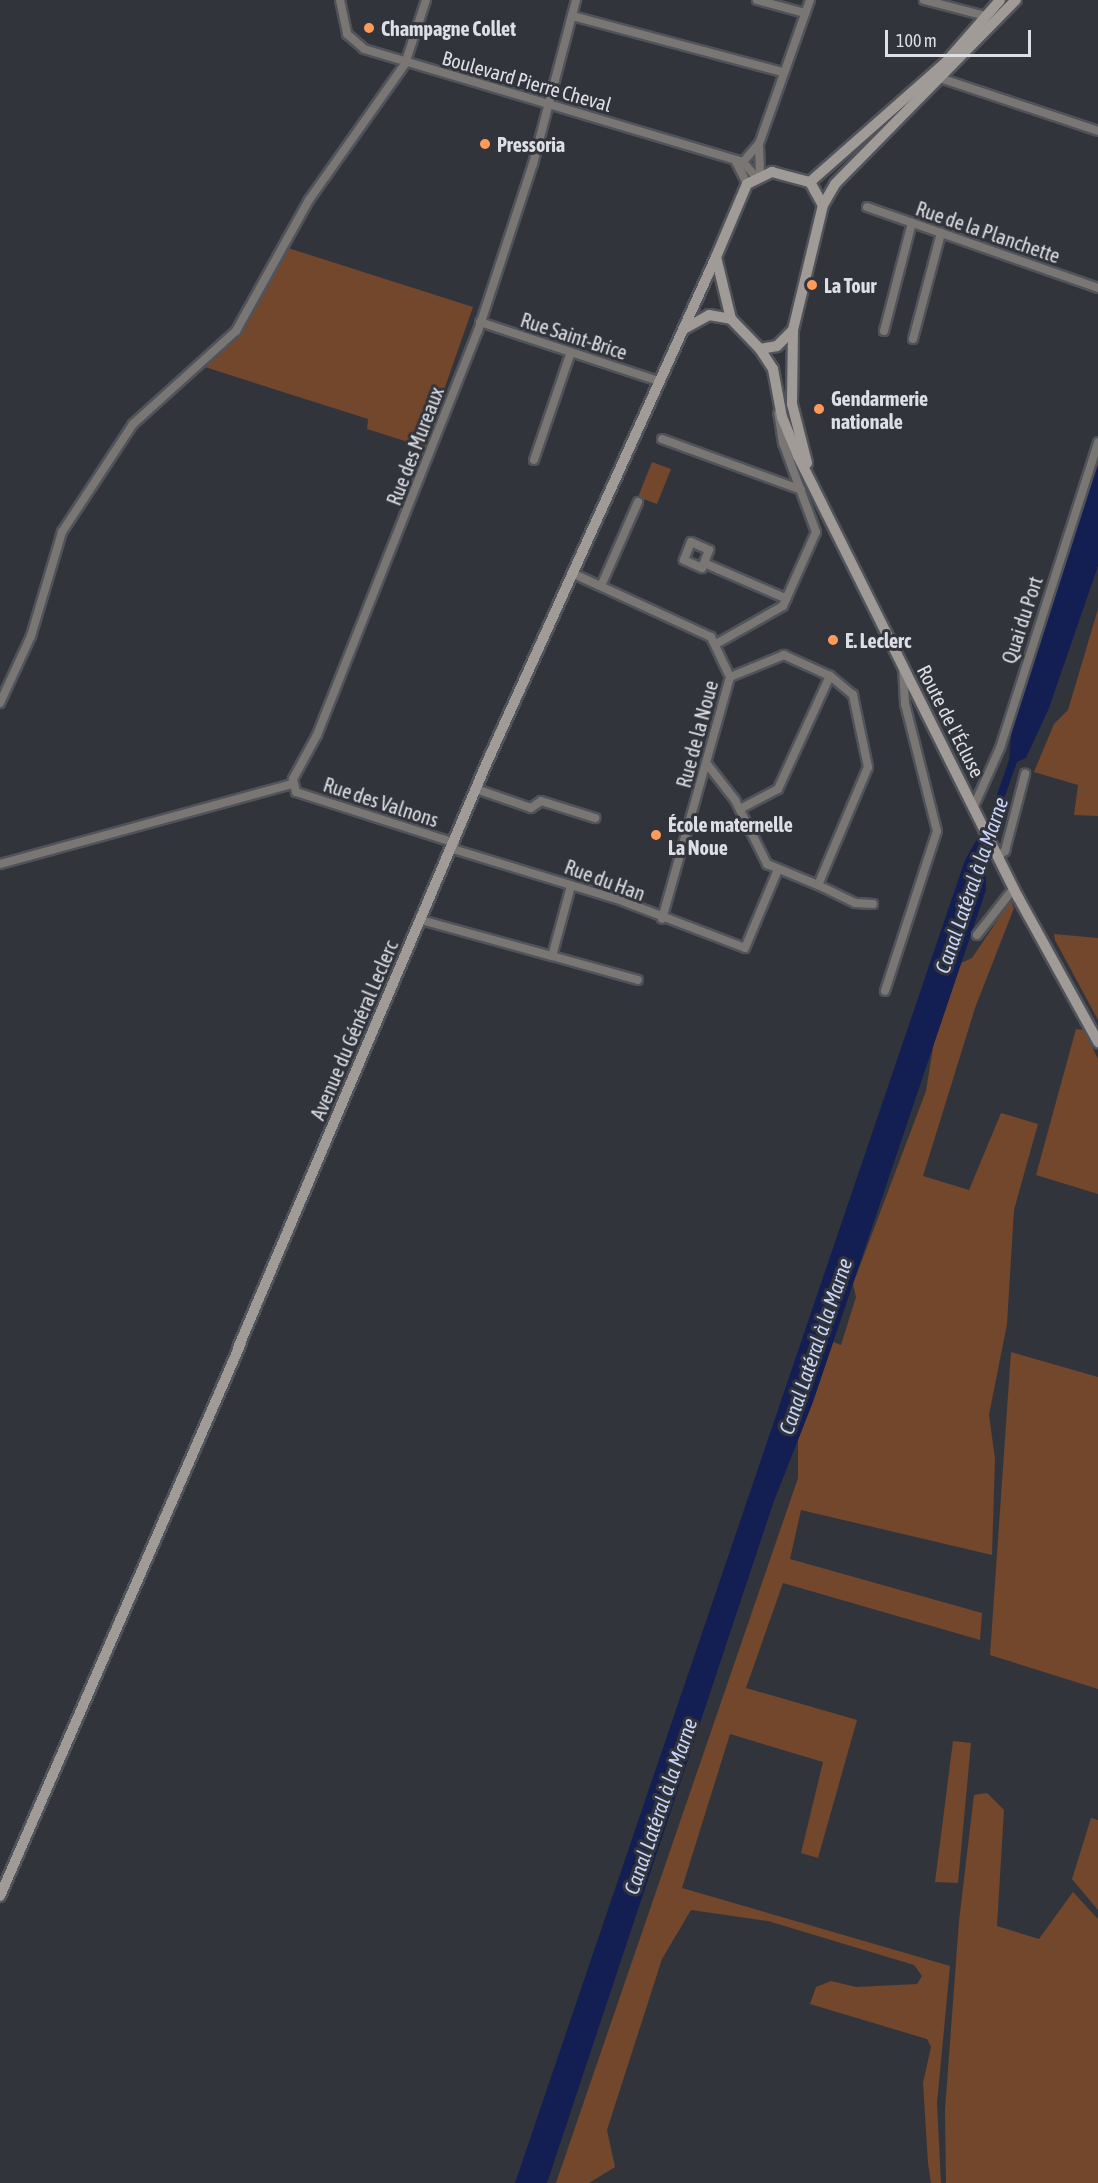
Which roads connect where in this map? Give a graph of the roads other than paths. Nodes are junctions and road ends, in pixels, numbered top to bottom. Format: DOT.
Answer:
graph roads {
  1 [pos="340,0"];
  2 [pos="426,0"];
  3 [pos="576,0"];
  4 [pos="759,0"];
  5 [pos="810,0"];
  6 [pos="924,0"];
  7 [pos="1000,0"];
  8 [pos="1016,0"];
  9 [pos="805,13"];
  10 [pos="572,16"];
  11 [pos="986,16"];
  12 [pos="405,64"];
  13 [pos="783,72"];
  14 [pos="943,79"];
  15 [pos="550,103"];
  16 [pos="1098,131"];
  17 [pos="759,144"];
  18 [pos="739,161"];
  19 [pos="754,178"];
  20 [pos="810,182"];
  21 [pos="823,205"];
  22 [pos="867,207"];
  23 [pos="912,223"];
  24 [pos="941,233"];
  25 [pos="716,256"];
  26 [pos="1098,288"];
  27 [pos="731,320"];
  28 [pos="480,322"];
  29 [pos="793,330"];
  30 [pos="682,331"];
  31 [pos="884,331"];
  32 [pos="914,339"];
  33 [pos="760,349"];
  34 [pos="571,352"];
  35 [pos="773,369"];
  36 [pos="791,371"];
  37 [pos="658,381"];
  38 [pos="779,402"];
  39 [pos="662,439"];
  40 [pos="1098,442"];
  41 [pos="534,460"];
  42 [pos="810,481"];
  43 [pos="801,490"];
  44 [pos="638,502"];
  45 [pos="704,562"];
  46 [pos="574,574"];
  47 [pos="601,586"];
  48 [pos="787,599"];
  49 [pos="716,644"];
  50 [pos="903,666"];
  51 [pos="730,676"];
  52 [pos="830,676"];
  53 [pos="0,703"];
  54 [pos="707,764"];
  55 [pos="1025,774"];
  56 [pos="481,785"];
  57 [pos="294,788"];
  58 [pos="974,806"];
  59 [pos="740,809"];
  60 [pos="595,818"];
  61 [pos="454,846"];
  62 [pos="998,856"];
  63 [pos="0,864"];
  64 [pos="777,872"];
  65 [pos="818,885"];
  66 [pos="571,886"];
  67 [pos="1014,888"];
  68 [pos="873,904"];
  69 [pos="662,919"];
  70 [pos="421,920"];
  71 [pos="977,935"];
  72 [pos="552,956"];
  73 [pos="638,980"];
  74 [pos="885,991"];
  75 [pos="1098,1042"];
  76 [pos="0,1896"];
  1 -- 12 [label="street, Boulevard Pierre Cheval"];
  2 -- 12 [label="street"];
  3 -- 10 [label="street, Rue des Mureaux"];
  4 -- 9 [label="street"];
  5 -- 9 [label="street"];
  6 -- 11 [label="street"];
  7 -- 11 [label="main road"];
  8 -- 14 [label="main road, Route de l'Écluse"];
  9 -- 13 [label="street"];
  10 -- 13 [label="street"];
  10 -- 15 [label="street, Rue des Mureaux"];
  11 -- 20 [label="main road"];
  12 -- 15 [label="street, Boulevard Pierre Cheval"];
  12 -- 53 [label="street"];
  13 -- 17 [label="street"];
  14 -- 16 [label="street"];
  14 -- 21 [label="main road, Route de l'Écluse"];
  15 -- 18 [label="street, Boulevard Pierre Cheval"];
  15 -- 28 [label="street, Rue des Mureaux"];
  17 -- 18 [label="street"];
  17 -- 19 [label="street"];
  18 -- 19 [label="street"];
  19 -- 20 [label="main road"];
  19 -- 25 [label="main road, Avenue du Général Leclerc"];
  20 -- 21 [label="main road"];
  21 -- 29 [label="main road, Route de l'Écluse"];
  22 -- 23 [label="street, Rue de la Planchette"];
  23 -- 24 [label="street, Rue de la Planchette"];
  23 -- 31 [label="street"];
  24 -- 26 [label="street, Rue de la Planchette"];
  24 -- 32 [label="street"];
  25 -- 27 [label="main road"];
  25 -- 30 [label="main road, Avenue du Général Leclerc"];
  27 -- 30 [label="main road"];
  27 -- 33 [label="main road, Route de l'Écluse"];
  28 -- 34 [label="street, Rue Saint-Brice"];
  28 -- 57 [label="street, Rue des Mureaux"];
  29 -- 33 [label="main road"];
  29 -- 36 [label="main road, Route de l'Écluse"];
  30 -- 37 [label="main road, Avenue du Général Leclerc"];
  33 -- 35 [label="main road, Route de l'Écluse"];
  34 -- 37 [label="street, Rue Saint-Brice"];
  34 -- 41 [label="street"];
  35 -- 36 [label="main road"];
  35 -- 38 [label="main road, Route de l'Écluse"];
  36 -- 42 [label="main road, Route de l'Écluse"];
  37 -- 46 [label="main road, Avenue du Général Leclerc"];
  38 -- 42 [label="main road, Route de l'Écluse"];
  38 -- 43 [label="street"];
  39 -- 43 [label="street"];
  40 -- 58 [label="street, Quai du Port"];
  42 -- 50 [label="main road, Route de l'Écluse"];
  43 -- 48 [label="street"];
  44 -- 47 [label="street"];
  45 -- 48 [label="street"];
  46 -- 47 [label="street"];
  46 -- 56 [label="main road, Avenue du Général Leclerc"];
  47 -- 49 [label="street"];
  48 -- 49 [label="street"];
  49 -- 51 [label="street, Rue de la Noue"];
  50 -- 58 [label="main road, Route de l'Écluse"];
  50 -- 74 [label="street"];
  51 -- 52 [label="street"];
  51 -- 54 [label="street, Rue de la Noue"];
  52 -- 59 [label="street"];
  52 -- 65 [label="street"];
  54 -- 59 [label="street"];
  54 -- 69 [label="street, Rue de la Noue"];
  55 -- 62 [label="street"];
  56 -- 60 [label="street"];
  56 -- 61 [label="main road, Avenue du Général Leclerc"];
  57 -- 61 [label="street, Rue des Valnons"];
  57 -- 63 [label="street"];
  58 -- 62 [label="main road, Route de l'Écluse"];
  59 -- 64 [label="street"];
  61 -- 66 [label="street, Rue du Han"];
  61 -- 70 [label="main road, Avenue du Général Leclerc"];
  62 -- 67 [label="main road, Route de l'Écluse"];
  64 -- 65 [label="street"];
  64 -- 69 [label="street, Rue du Han"];
  65 -- 68 [label="street"];
  66 -- 69 [label="street, Rue du Han"];
  66 -- 72 [label="street"];
  67 -- 71 [label="street"];
  67 -- 75 [label="main road, Route de l'Écluse"];
  70 -- 72 [label="street"];
  70 -- 76 [label="main road, Avenue du Général Leclerc"];
  72 -- 73 [label="street"];
}
